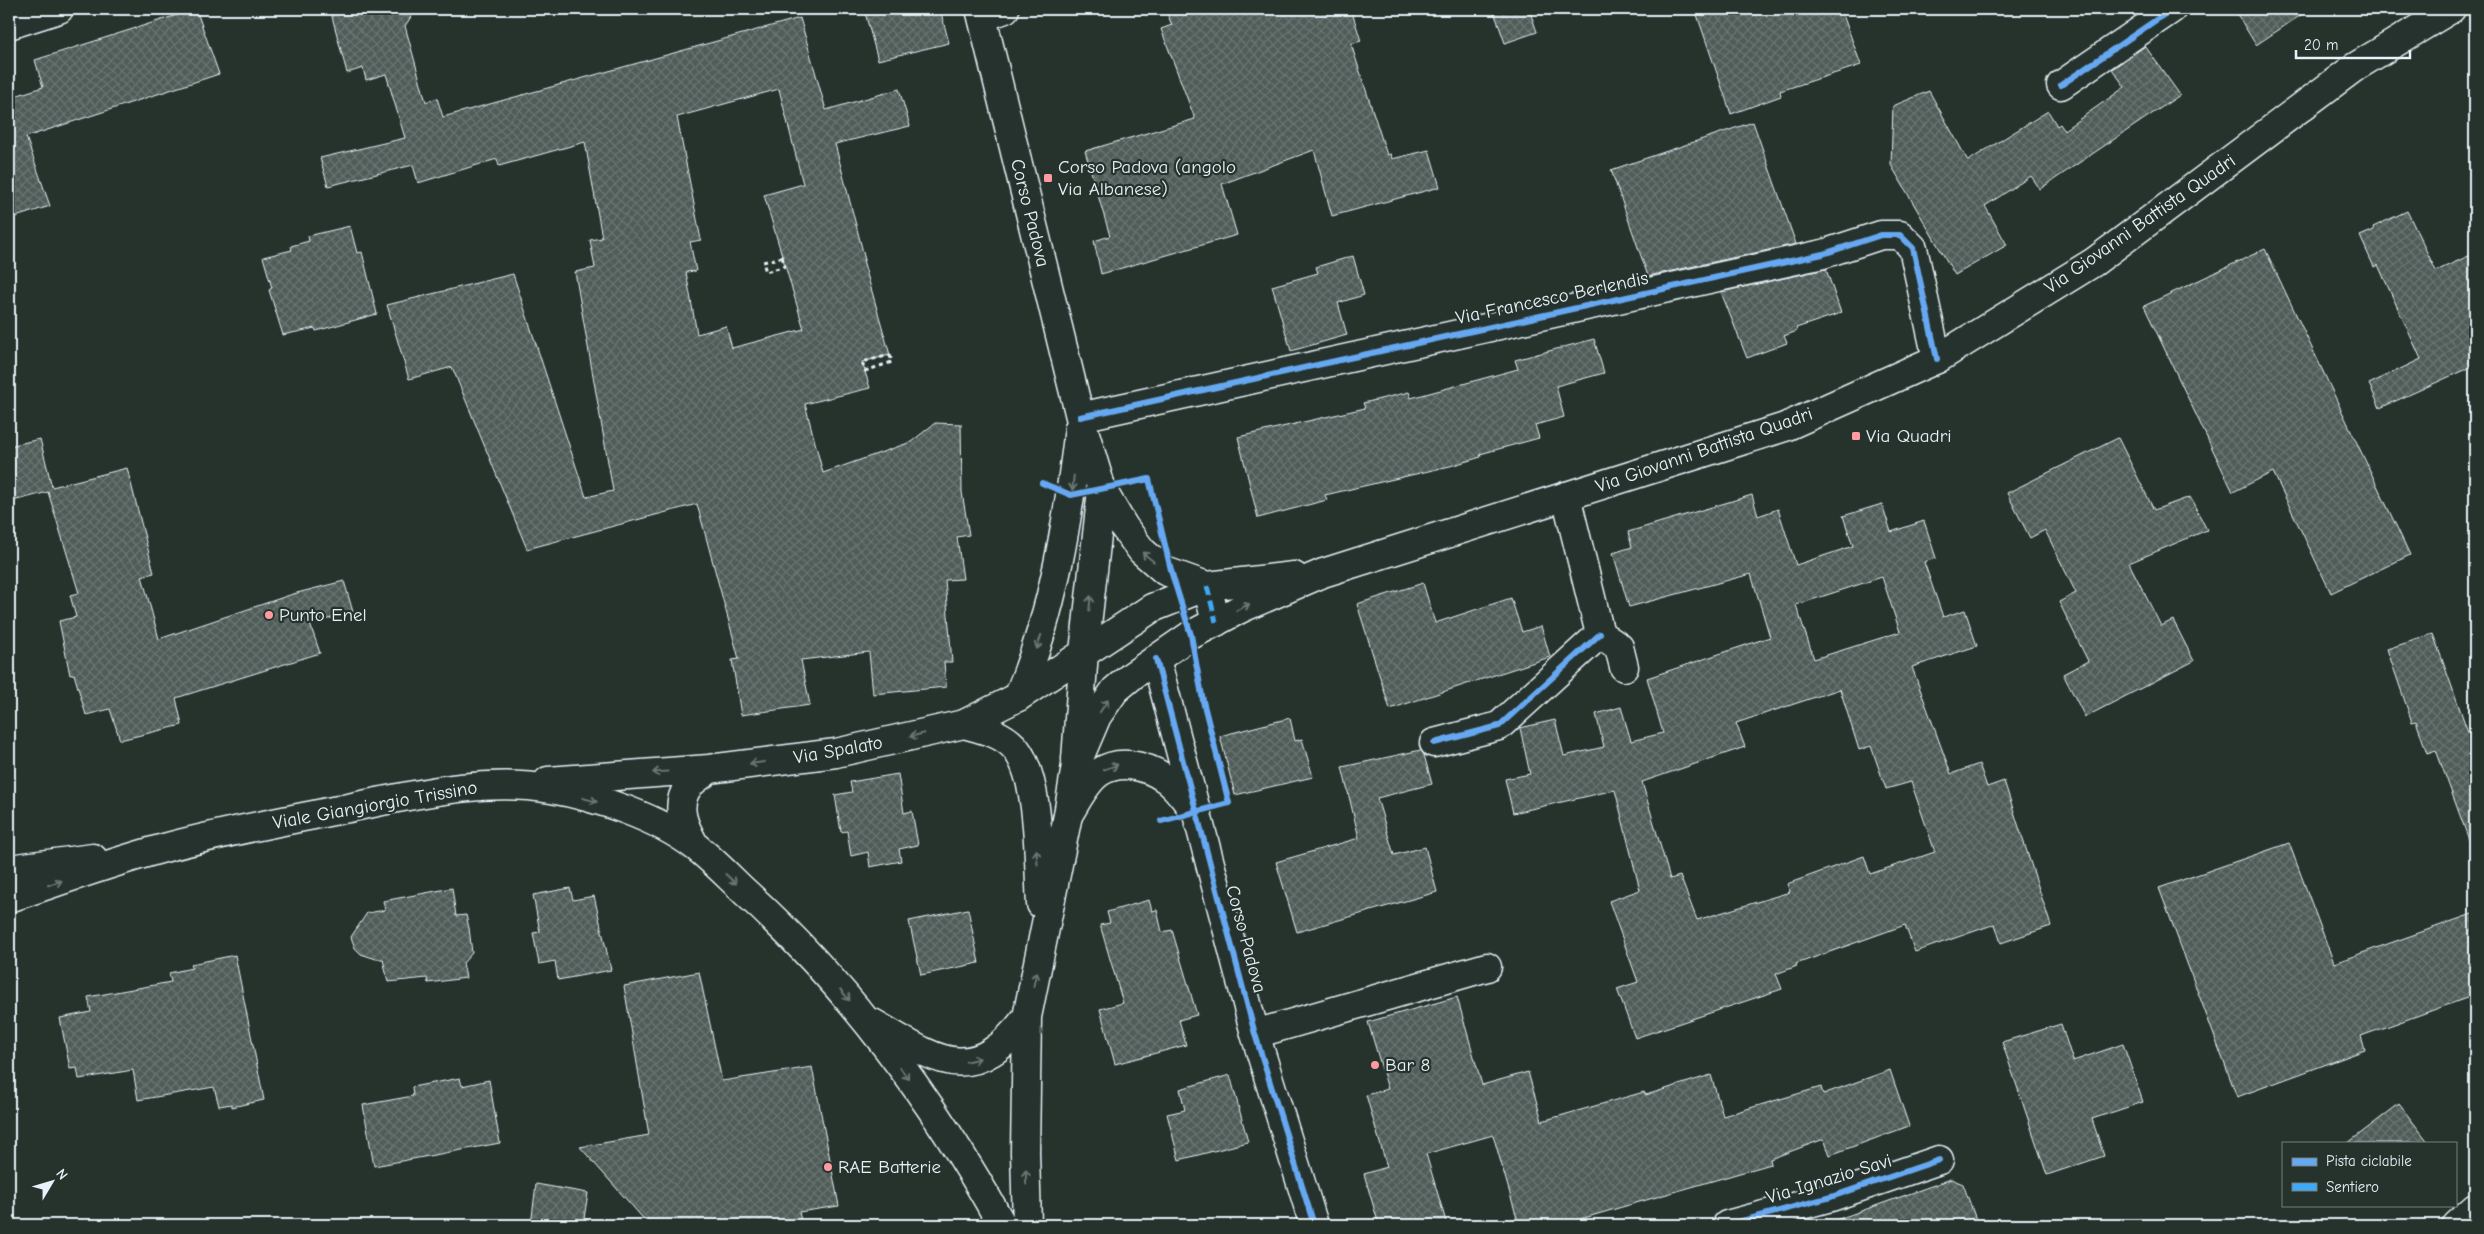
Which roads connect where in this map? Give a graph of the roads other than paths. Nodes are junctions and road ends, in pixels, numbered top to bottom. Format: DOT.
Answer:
graph roads {
  1 [pos="60,9"];
  2 [pos="2172,9"];
  3 [pos="2416,9"];
  4 [pos="2451,9"];
  5 [pos="989,11"];
  6 [pos="9,25"];
  7 [pos="2355,67"];
  8 [pos="2061,85"];
  9 [pos="1937,359"];
  10 [pos="1080,417"];
  11 [pos="1102,490"];
  12 [pos="1566,496"];
  13 [pos="1323,573"];
  14 [pos="1207,586"];
  15 [pos="1152,608"];
  16 [pos="1216,622"];
  17 [pos="1600,634"];
  18 [pos="1084,652"];
  19 [pos="1156,659"];
  20 [pos="1624,667"];
  21 [pos="1018,697"];
  22 [pos="964,724"];
  23 [pos="1434,743"];
  24 [pos="1076,765"];
  25 [pos="709,769"];
  26 [pos="490,785"];
  27 [pos="1197,813"];
  28 [pos="1068,815"];
  29 [pos="695,846"];
  30 [pos="164,848"];
  31 [pos="9,869"];
  32 [pos="9,898"];
  33 [pos="1043,940"];
  34 [pos="1487,967"];
  35 [pos="1027,1017"];
  36 [pos="865,1019"];
  37 [pos="1256,1034"];
  38 [pos="1939,1160"];
  39 [pos="2475,1208"];
  40 [pos="1002,1225"];
  41 [pos="1027,1225"];
  42 [pos="1314,1225"];
  43 [pos="1727,1225"];
  44 [pos="2456,1225"];
  1 -- 6 [label="main road"];
  2 -- 8 [label="main road"];
  3 -- 7 [label="main road, Via Giovanni Battista Quadri"];
  4 -- 7 [label="main road, Via Giovanni Battista Quadri"];
  5 -- 10 [label="main road, Corso Padova"];
  7 -- 9 [label="main road, Via Giovanni Battista Quadri"];
  9 -- 10 [label="main road, Via Francesco Berlendis"];
  9 -- 12 [label="main road, Via Giovanni Battista Quadri"];
  10 -- 11 [label="main road, Corso Padova"];
  10 -- 21 [label="main road, Corso Padova, one-way"];
  14 -- 11 [label="main road, Corso Padova, one-way"];
  18 -- 11 [label="main road, Corso Padova, one-way"];
  12 -- 13 [label="main road, Via Giovanni Battista Quadri"];
  12 -- 17 [label="main road"];
  13 -- 14 [label="main road, Via Giovanni Battista Quadri"];
  16 -- 13 [label="main road, Via Giovanni Battista Quadri, one-way"];
  14 -- 15 [label="main road, Via Giovanni Battista Quadri"];
  14 -- 16 [label="main road"];
  15 -- 18 [label="main road, Via Spalato"];
  16 -- 19 [label="main road, Via Giovanni Battista Quadri"];
  17 -- 20 [label="main road"];
  17 -- 23 [label="main road"];
  18 -- 21 [label="main road, Via Spalato"];
  18 -- 24 [label="main road, Viale Giangiorgio Trissino"];
  24 -- 19 [label="main road, Viale Giangiorgio Trissino, one-way"];
  19 -- 27 [label="main road, Corso Padova"];
  21 -- 22 [label="main road, Via Spalato"];
  22 -- 25 [label="main road, Via Spalato, one-way"];
  33 -- 22 [label="main road, one-way"];
  24 -- 28 [label="main road, Viale Giangiorgio Trissino"];
  25 -- 26 [label="main road, Via Spalato, one-way"];
  25 -- 29 [label="main road"];
  26 -- 29 [label="main road, Viale Giangiorgio Trissino, one-way"];
  26 -- 30 [label="main road, Viale Giangiorgio Trissino"];
  28 -- 27 [label="main road, Viale Giangiorgio Trissino, one-way"];
  27 -- 37 [label="main road, Corso Padova"];
  28 -- 33 [label="main road, Viale Giangiorgio Trissino"];
  29 -- 36 [label="main road, Viale Giangiorgio Trissino, one-way"];
  30 -- 31 [label="main road, Viale Giangiorgio Trissino"];
  32 -- 30 [label="main road, Viale Giangiorgio Trissino, one-way"];
  35 -- 33 [label="main road, Viale Giangiorgio Trissino, one-way"];
  34 -- 37 [label="main road"];
  36 -- 35 [label="main road, Viale Giangiorgio Trissino, one-way"];
  41 -- 35 [label="main road, Viale Giangiorgio Trissino, one-way"];
  36 -- 40 [label="main road, Viale Giangiorgio Trissino, one-way"];
  37 -- 42 [label="main road, Corso Padova"];
  38 -- 43 [label="main road, Via Ignazio Savi"];
  39 -- 44 [label="main road"];
}
